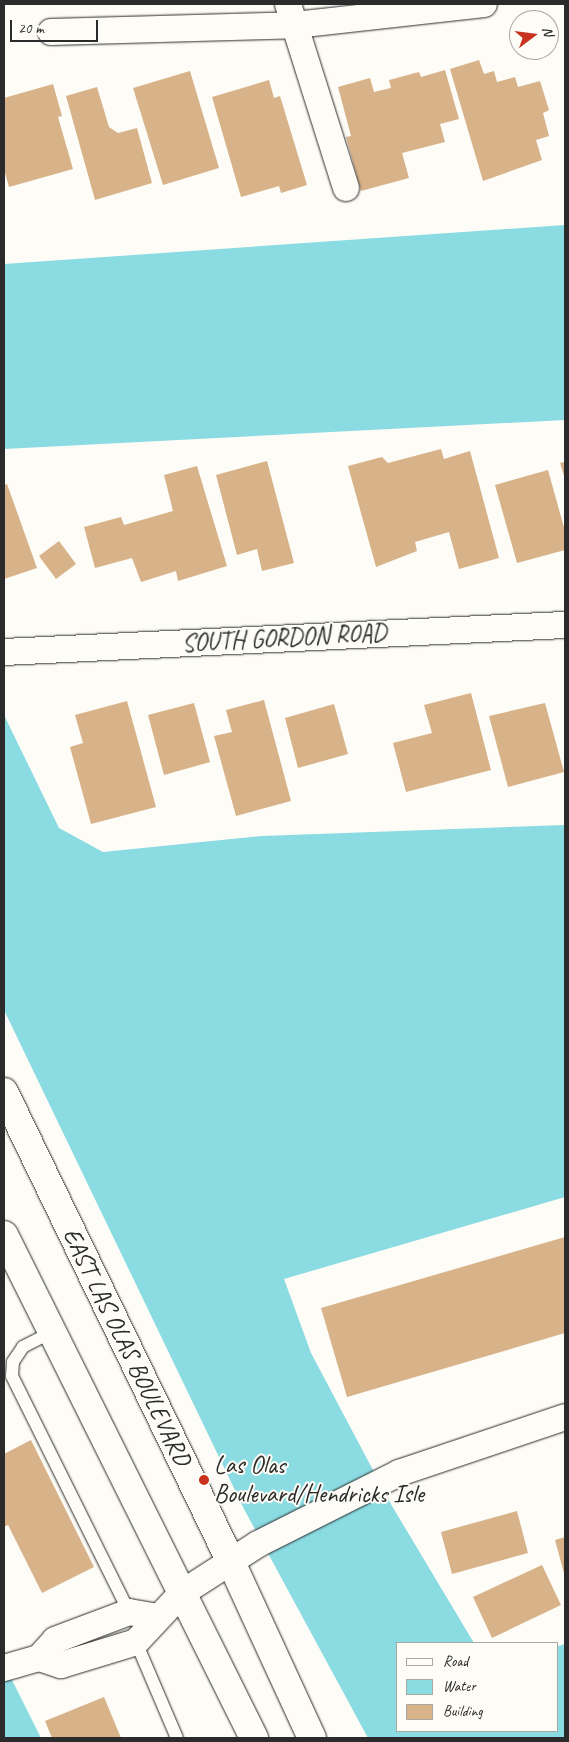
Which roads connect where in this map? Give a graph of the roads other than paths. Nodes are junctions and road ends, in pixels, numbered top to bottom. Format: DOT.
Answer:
graph roads {
  1 [pos="484,4"];
  2 [pos="291,14"];
  3 [pos="51,32"];
  4 [pos="346,188"];
  5 [pos="565,625"];
  6 [pos="4,652"];
  7 [pos="5,1095"];
  8 [pos="4,1235"];
  9 [pos="52,1332"];
  10 [pos="565,1417"];
  11 [pos="232,1562"];
  12 [pos="182,1593"];
  13 [pos="129,1612"];
  14 [pos="157,1617"];
  15 [pos="136,1642"];
  16 [pos="39,1658"];
  17 [pos="4,1668"];
  18 [pos="178,1738"];
  19 [pos="254,1738"];
  20 [pos="312,1738"];
  1 -- 2 [label="street"];
  2 -- 3 [label="street"];
  2 -- 4 [label="street"];
  5 -- 6 [label="street, SOUTH GORDON ROAD"];
  7 -- 11 [label="main road, EAST LAS OLAS BOULEVARD"];
  8 -- 9 [label="main road"];
  9 -- 12 [label="main road"];
  9 -- 13 [label="lane"];
  10 -- 11 [label="street"];
  11 -- 12 [label="street"];
  11 -- 20 [label="main road, EAST LAS OLAS BOULEVARD"];
  12 -- 14 [label="street"];
  12 -- 19 [label="main road"];
  13 -- 14 [label="street"];
  13 -- 16 [label="street"];
  14 -- 15 [label="street"];
  15 -- 16 [label="street"];
  15 -- 18 [label="lane"];
  16 -- 17 [label="street"];
}
